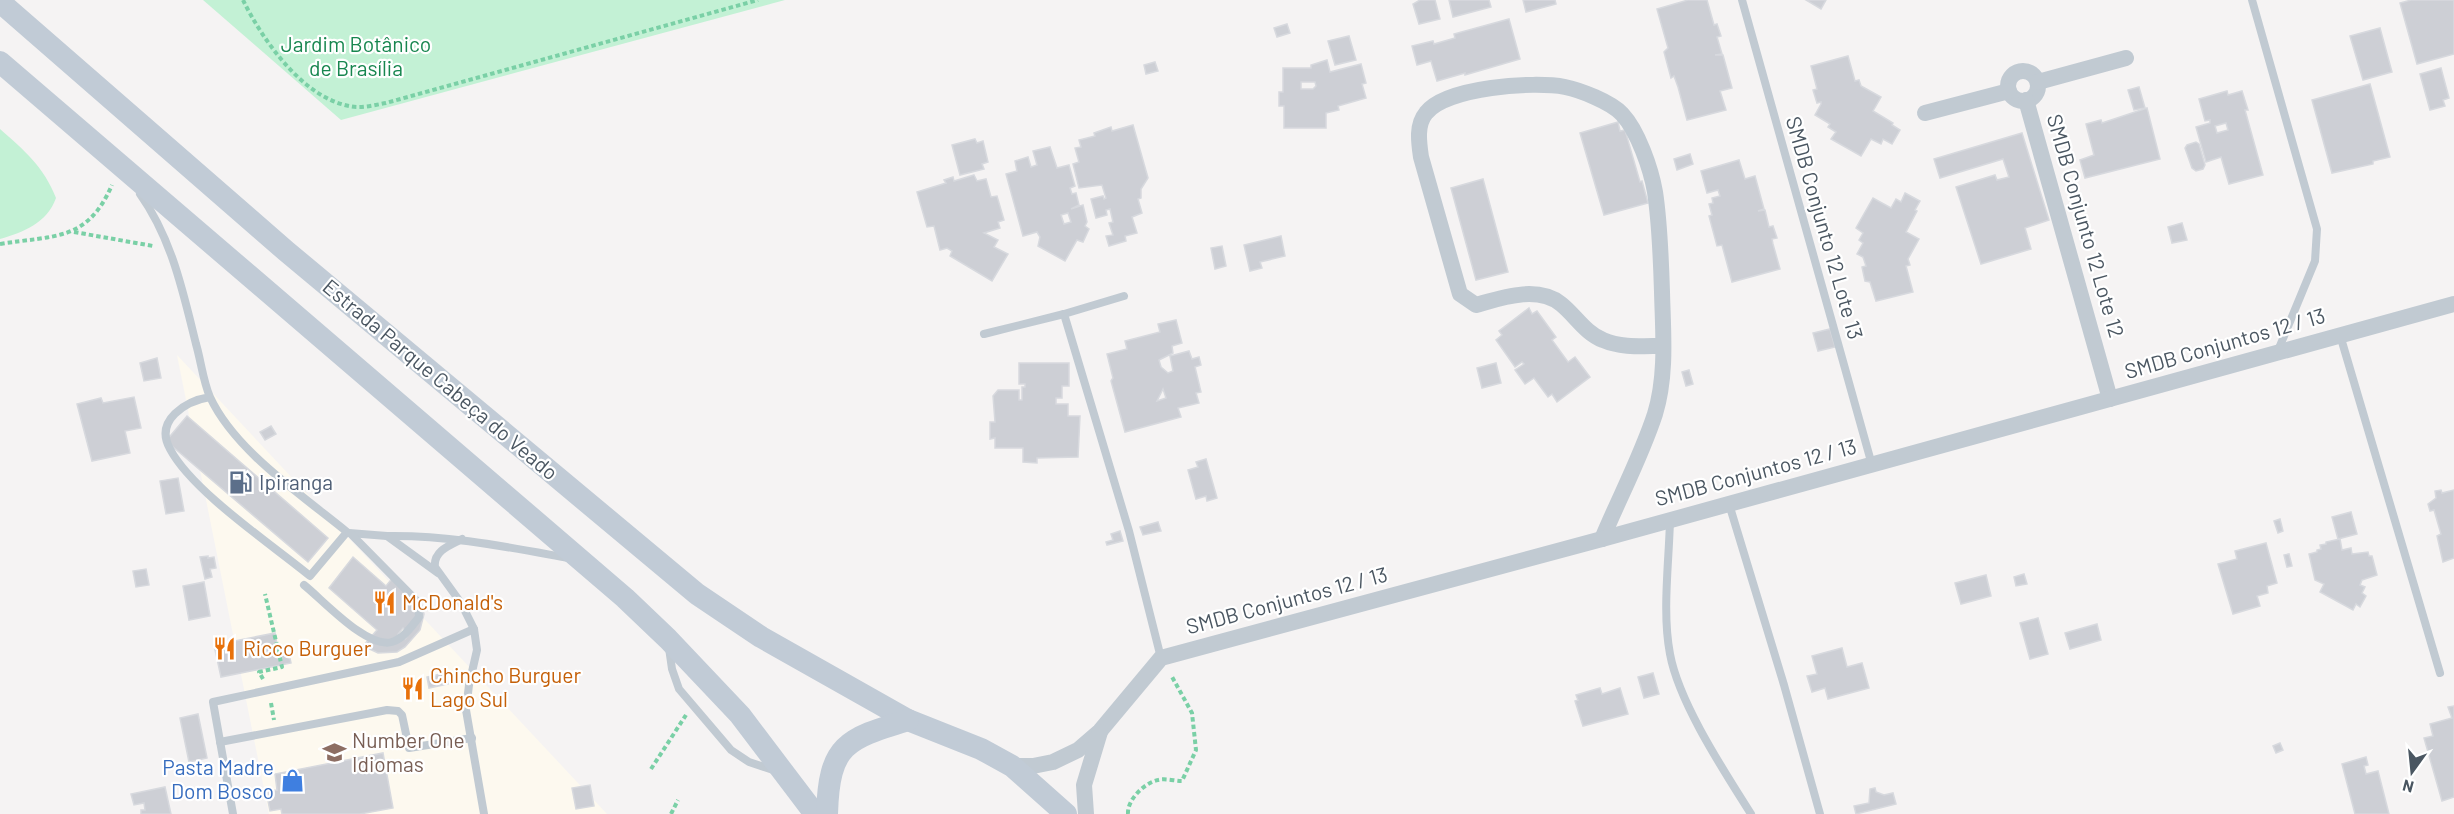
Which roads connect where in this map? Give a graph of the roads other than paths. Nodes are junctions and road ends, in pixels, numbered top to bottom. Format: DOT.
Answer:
graph roads {
  1 [pos="1742,0"];
  2 [pos="2252,0"];
  3 [pos="0,2"];
  4 [pos="2126,58"];
  5 [pos="0,62"];
  6 [pos="2038,82"];
  7 [pos="2009,91"];
  8 [pos="2026,100"];
  9 [pos="1925,113"];
  10 [pos="119,165"];
  11 [pos="1124,296"];
  12 [pos="2454,304"];
  13 [pos="1064,314"];
  14 [pos="984,334"];
  15 [pos="2340,335"];
  16 [pos="1663,346"];
  17 [pos="2277,353"];
  18 [pos="210,397"];
  19 [pos="2110,399"];
  20 [pos="1872,465"];
  21 [pos="1729,504"];
  22 [pos="1670,520"];
  23 [pos="349,533"];
  24 [pos="387,536"];
  25 [pos="462,539"];
  26 [pos="1602,539"];
  27 [pos="581,560"];
  28 [pos="443,577"];
  29 [pos="304,585"];
  30 [pos="474,629"];
  31 [pos="668,639"];
  32 [pos="1161,658"];
  33 [pos="2440,674"];
  34 [pos="908,720"];
  35 [pos="1100,731"];
  36 [pos="471,738"];
  37 [pos="220,742"];
  38 [pos="1012,766"];
  39 [pos="785,774"];
  40 [pos="233,814"];
  41 [pos="484,814"];
  42 [pos="815,814"];
  43 [pos="826,814"];
  44 [pos="1066,814"];
  45 [pos="1086,814"];
  46 [pos="1751,814"];
  47 [pos="1820,814"];
  1 -- 20 [label="lane, SMDB Conjunto 12 Lote 13"];
  2 -- 17 [label="lane"];
  3 -- 34 [label="main road, Estrada Parque Cabeça do Veado"];
  4 -- 6 [label="street"];
  5 -- 10 [label="main road"];
  6 -- 7 [label="street"];
  6 -- 8 [label="street"];
  7 -- 8 [label="street"];
  7 -- 9 [label="street"];
  8 -- 19 [label="street, SMDB Conjunto 12 Lote 12"];
  10 -- 18 [label="lane"];
  10 -- 27 [label="main road"];
  11 -- 13 [label="lane"];
  12 -- 15 [label="street, SMDB Conjuntos 12 / 13"];
  13 -- 14 [label="lane"];
  13 -- 32 [label="lane"];
  15 -- 17 [label="street, SMDB Conjuntos 12 / 13"];
  15 -- 33 [label="lane"];
  16 -- 16 [label="street"];
  16 -- 26 [label="street"];
  17 -- 19 [label="street, SMDB Conjuntos 12 / 13"];
  18 -- 23 [label="lane"];
  18 -- 23 [label="lane"];
  19 -- 20 [label="street, SMDB Conjuntos 12 / 13"];
  20 -- 21 [label="street, SMDB Conjuntos 12 / 13"];
  21 -- 22 [label="street, SMDB Conjuntos 12 / 13"];
  21 -- 47 [label="lane"];
  22 -- 26 [label="street, SMDB Conjuntos 12 / 13"];
  22 -- 46 [label="lane"];
  23 -- 24 [label="lane"];
  23 -- 29 [label="lane"];
  24 -- 25 [label="lane"];
  24 -- 28 [label="lane"];
  25 -- 27 [label="lane"];
  25 -- 28 [label="lane"];
  26 -- 32 [label="street, SMDB Conjuntos 12 / 13"];
  27 -- 31 [label="main road"];
  28 -- 30 [label="lane"];
  30 -- 36 [label="lane"];
  30 -- 37 [label="lane"];
  31 -- 39 [label="main road"];
  31 -- 39 [label="lane"];
  32 -- 35 [label="street"];
  34 -- 38 [label="main road, Estrada Parque Cabeça do Veado"];
  34 -- 43 [label="main road"];
  35 -- 38 [label="street"];
  35 -- 45 [label="street"];
  36 -- 37 [label="lane"];
  36 -- 41 [label="lane"];
  37 -- 40 [label="lane"];
  38 -- 44 [label="main road, Estrada Parque Cabeça do Veado"];
  39 -- 42 [label="main road"];
}
